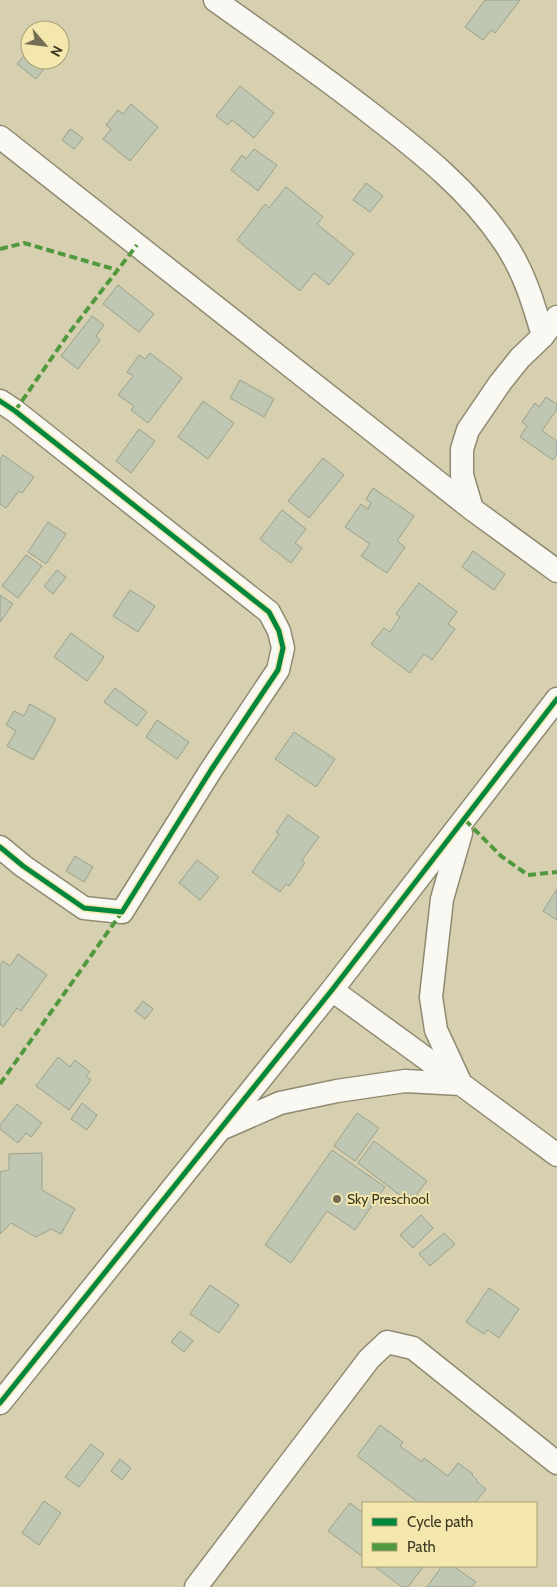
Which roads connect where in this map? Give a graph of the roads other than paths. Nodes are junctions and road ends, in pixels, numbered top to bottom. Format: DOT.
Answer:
graph roads {
  1 [pos="214,0"];
  2 [pos="0,138"];
  3 [pos="557,317"];
  4 [pos="543,336"];
  5 [pos="0,401"];
  6 [pos="472,508"];
  7 [pos="557,571"];
  8 [pos="557,699"];
  9 [pos="465,820"];
  10 [pos="0,847"];
  11 [pos="332,990"];
  12 [pos="461,1084"];
  13 [pos="220,1130"];
  14 [pos="557,1155"];
  15 [pos="0,1402"];
  16 [pos="557,1463"];
  17 [pos="196,1587"];
  1 -- 4 [label="street"];
  2 -- 6 [label="street"];
  3 -- 4 [label="street"];
  4 -- 6 [label="street"];
  5 -- 10 [label="street"];
  6 -- 7 [label="street"];
  8 -- 9 [label="street"];
  9 -- 11 [label="street"];
  9 -- 12 [label="street"];
  11 -- 12 [label="street"];
  11 -- 13 [label="street"];
  12 -- 13 [label="street"];
  12 -- 14 [label="street"];
  13 -- 15 [label="street"];
  16 -- 17 [label="street"];
}
